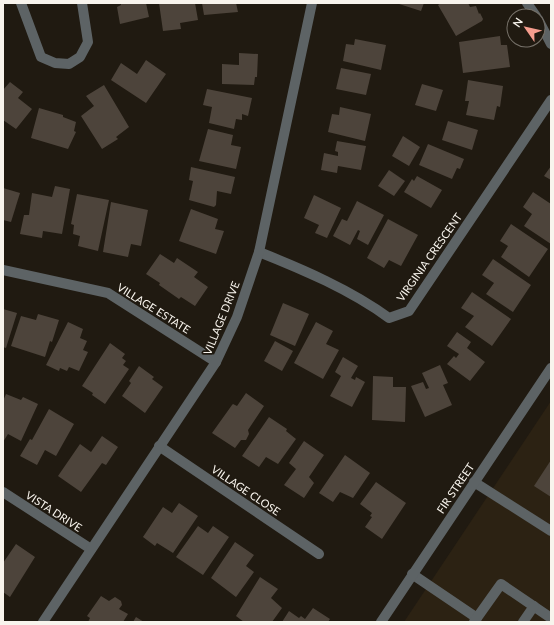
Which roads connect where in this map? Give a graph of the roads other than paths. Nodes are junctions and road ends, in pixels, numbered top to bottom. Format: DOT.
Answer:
graph roads {
  1 [pos="21,3"];
  2 [pos="82,3"];
  3 [pos="312,3"];
  4 [pos="546,34"];
  5 [pos="551,44"];
  6 [pos="551,100"];
  7 [pos="259,252"];
  8 [pos="3,270"];
  9 [pos="216,362"];
  10 [pos="551,368"];
  11 [pos="159,446"];
  12 [pos="474,482"];
  13 [pos="3,492"];
  14 [pos="551,531"];
  15 [pos="91,549"];
  16 [pos="319,554"];
  17 [pos="412,574"];
  18 [pos="534,606"];
  19 [pos="551,618"];
  20 [pos="476,620"];
  21 [pos="43,622"];
  22 [pos="381,622"];
  23 [pos="524,622"];
  1 -- 2 [label="street"];
  3 -- 7 [label="street, VILLAGE DRIVE"];
  4 -- 5 [label="street"];
  6 -- 7 [label="street, VIRGINIA CRESCENT"];
  7 -- 9 [label="street, VILLAGE DRIVE"];
  8 -- 9 [label="street, VILLAGE ESTATE"];
  9 -- 11 [label="street, VILLAGE DRIVE"];
  10 -- 12 [label="street, FIR STREET"];
  11 -- 15 [label="street, VILLAGE DRIVE"];
  11 -- 16 [label="street, VILLAGE CLOSE"];
  12 -- 14 [label="street"];
  12 -- 17 [label="street, FIR STREET"];
  13 -- 15 [label="street, VISTA DRIVE"];
  15 -- 21 [label="street, VILLAGE DRIVE"];
  17 -- 20 [label="street"];
  17 -- 22 [label="street, FIR STREET"];
  18 -- 19 [label="street"];
  18 -- 20 [label="street"];
  18 -- 23 [label="street"];
}
